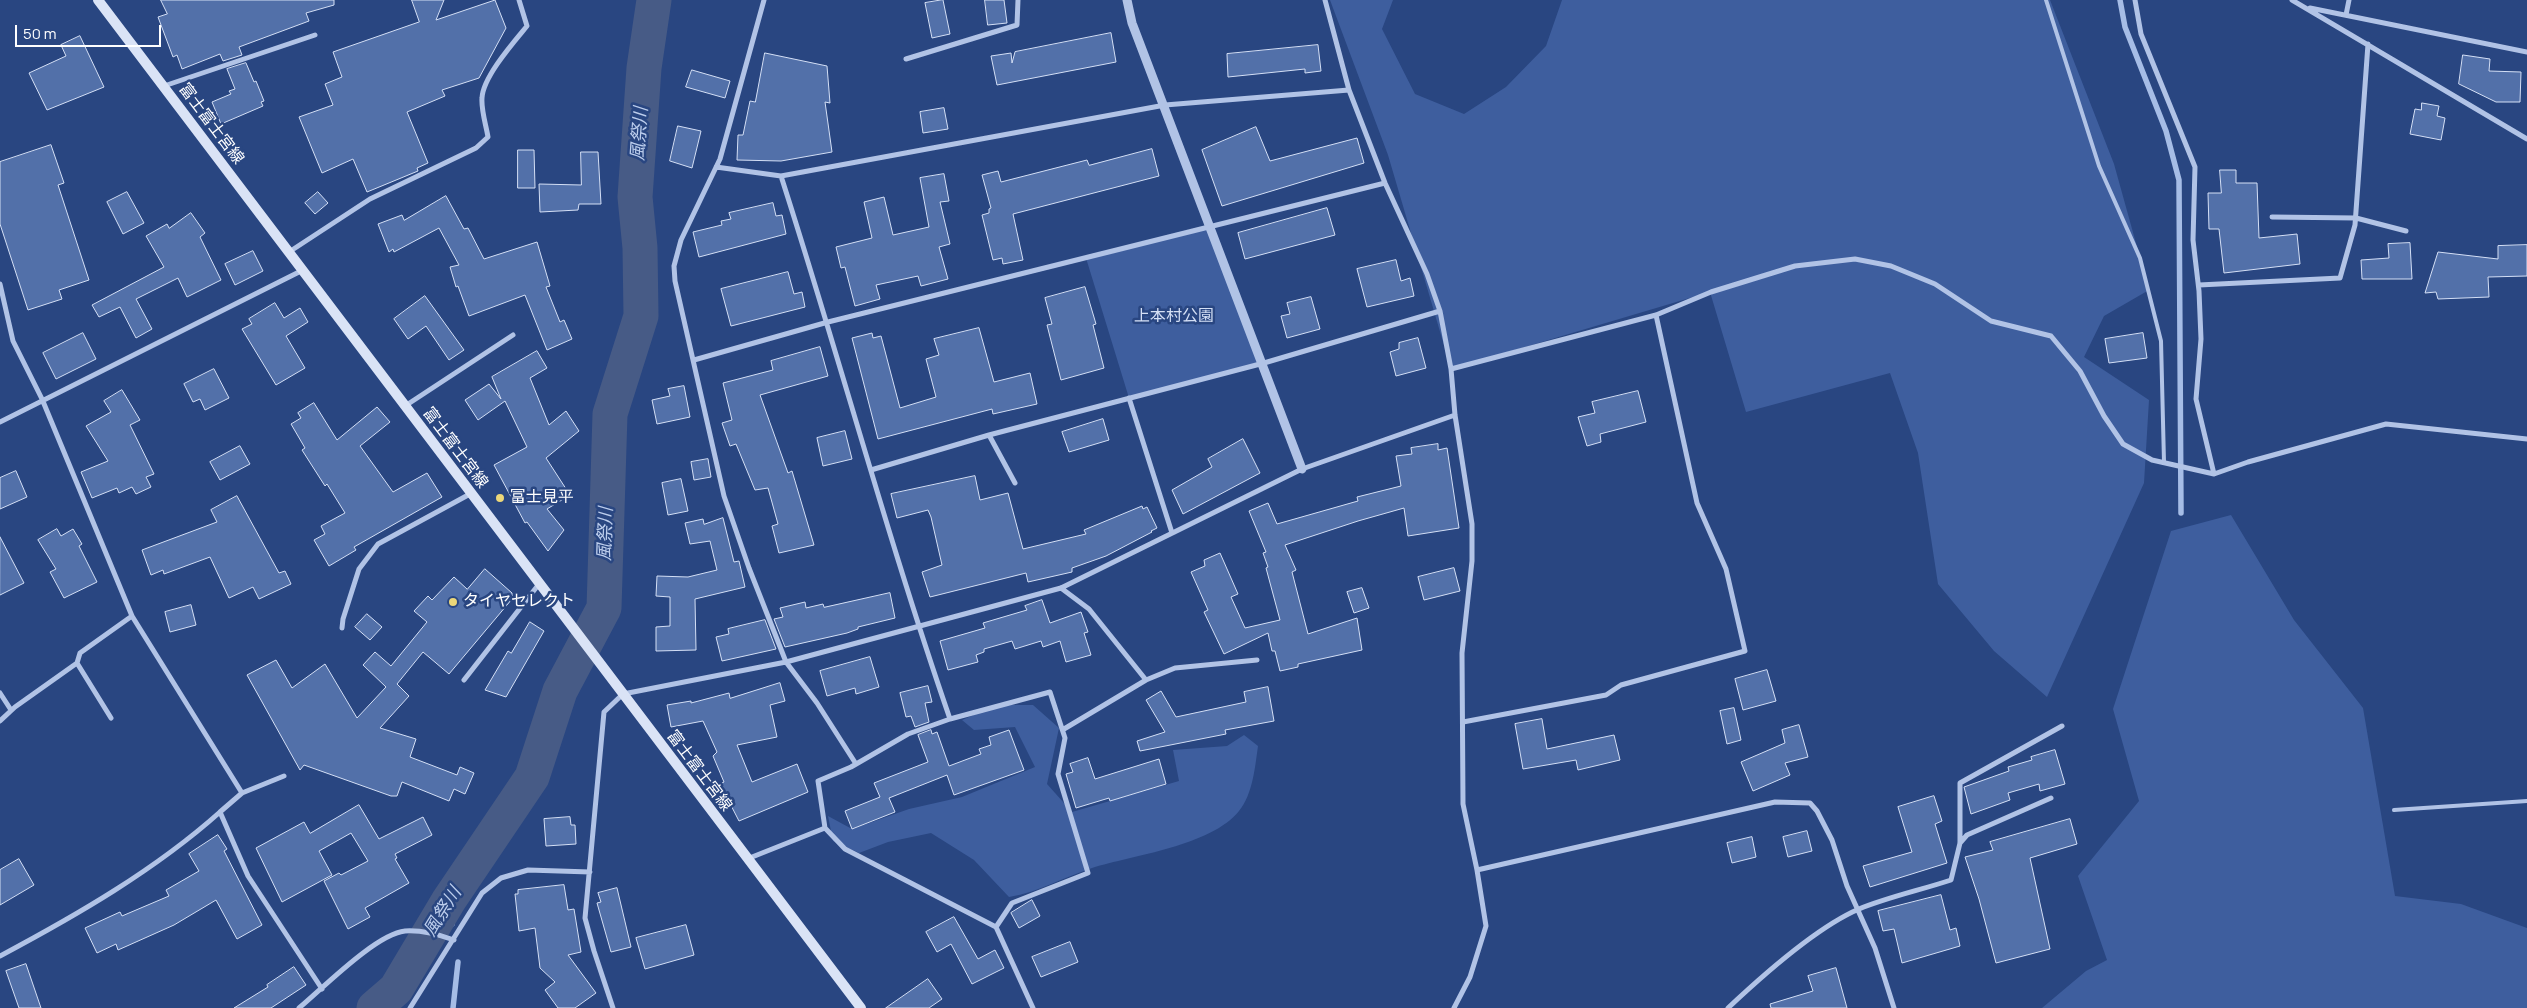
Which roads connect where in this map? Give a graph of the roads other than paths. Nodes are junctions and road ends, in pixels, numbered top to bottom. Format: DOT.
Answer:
graph roads {
  1 [pos="98,0"];
  2 [pos="519,0"];
  3 [pos="764,0"];
  4 [pos="1018,0"];
  5 [pos="1126,0"];
  6 [pos="1325,0"];
  7 [pos="2046,0"];
  8 [pos="2135,0"];
  9 [pos="2292,0"];
  10 [pos="2349,0"];
  11 [pos="2304,6"];
  12 [pos="2346,15"];
  13 [pos="316,35"];
  14 [pos="2368,44"];
  15 [pos="2527,52"];
  16 [pos="906,59"];
  17 [pos="164,86"];
  18 [pos="1349,90"];
  19 [pos="1165,105"];
  20 [pos="2527,139"];
  21 [pos="716,167"];
  22 [pos="780,176"];
  23 [pos="1385,182"];
  24 [pos="2272,217"];
  25 [pos="2356,218"];
  26 [pos="1209,228"];
  27 [pos="2406,231"];
  28 [pos="289,252"];
  29 [pos="303,270"];
  30 [pos="0,284"];
  31 [pos="2198,286"];
  32 [pos="1440,311"];
  33 [pos="1656,315"];
  34 [pos="828,322"];
  35 [pos="512,335"];
  36 [pos="694,360"];
  37 [pos="1264,363"];
  38 [pos="1451,369"];
  39 [pos="1129,398"];
  40 [pos="42,399"];
  41 [pos="405,406"];
  42 [pos="1456,415"];
  43 [pos="0,422"];
  44 [pos="989,435"];
  45 [pos="2527,439"];
  46 [pos="2164,462"];
  47 [pos="872,470"];
  48 [pos="1302,470"];
  49 [pos="2214,474"];
  50 [pos="1015,483"];
  51 [pos="470,494"];
  52 [pos="1172,532"];
  53 [pos="541,582"];
  54 [pos="1061,588"];
  55 [pos="132,616"];
  56 [pos="918,626"];
  57 [pos="342,628"];
  58 [pos="1257,660"];
  59 [pos="786,662"];
  60 [pos="76,663"];
  61 [pos="464,680"];
  62 [pos="1146,680"];
  63 [pos="0,693"];
  64 [pos="623,694"];
  65 [pos="11,710"];
  66 [pos="111,718"];
  67 [pos="950,718"];
  68 [pos="0,721"];
  69 [pos="1462,722"];
  70 [pos="2062,726"];
  71 [pos="1064,729"];
  72 [pos="856,764"];
  73 [pos="284,776"];
  74 [pos="242,793"];
  75 [pos="2051,798"];
  76 [pos="2527,801"];
  77 [pos="2394,810"];
  78 [pos="220,812"];
  79 [pos="825,828"];
  80 [pos="1960,842"];
  81 [pos="747,859"];
  82 [pos="1477,870"];
  83 [pos="590,872"];
  84 [pos="1859,910"];
  85 [pos="996,927"];
  86 [pos="452,939"];
  87 [pos="0,956"];
  88 [pos="322,989"];
  89 [pos="415,1002"];
  90 [pos="299,1008"];
  91 [pos="410,1008"];
  92 [pos="418,1008"];
  93 [pos="613,1008"];
  94 [pos="861,1008"];
  95 [pos="1033,1008"];
  96 [pos="1454,1008"];
  97 [pos="1728,1008"];
  98 [pos="1894,1008"];
  1 -- 17 [label="main road, 富士富士宮線"];
  2 -- 28 [label="street"];
  3 -- 21 [label="street"];
  4 -- 16 [label="street"];
  5 -- 19 [label="street"];
  6 -- 18 [label="street"];
  7 -- 46 [label="lane"];
  8 -- 31 [label="street"];
  9 -- 11 [label="street"];
  10 -- 12 [label="street"];
  11 -- 12 [label="street"];
  11 -- 14 [label="street"];
  12 -- 15 [label="street"];
  13 -- 17 [label="street"];
  14 -- 20 [label="street"];
  14 -- 25 [label="street"];
  17 -- 28 [label="main road, 富士富士宮線"];
  18 -- 19 [label="street"];
  18 -- 23 [label="street"];
  19 -- 22 [label="street"];
  19 -- 26 [label="street"];
  21 -- 22 [label="street"];
  21 -- 36 [label="street"];
  22 -- 34 [label="street"];
  23 -- 26 [label="street"];
  23 -- 32 [label="street"];
  24 -- 25 [label="street"];
  25 -- 27 [label="street"];
  25 -- 31 [label="street"];
  26 -- 34 [label="street"];
  26 -- 37 [label="street"];
  28 -- 29 [label="main road, 富士富士宮線"];
  29 -- 40 [label="street"];
  29 -- 41 [label="main road, 富士富士宮線"];
  30 -- 40 [label="street"];
  31 -- 49 [label="street"];
  32 -- 37 [label="street"];
  32 -- 38 [label="street"];
  33 -- 38 [label="street"];
  33 -- 46 [label="street"];
  33 -- 69 [label="street"];
  34 -- 36 [label="street"];
  34 -- 47 [label="street"];
  35 -- 41 [label="street"];
  36 -- 59 [label="street"];
  37 -- 39 [label="street"];
  37 -- 48 [label="street"];
  38 -- 42 [label="street"];
  39 -- 44 [label="street"];
  39 -- 52 [label="street"];
  40 -- 43 [label="street"];
  40 -- 55 [label="street"];
  41 -- 51 [label="main road, 富士富士宮線"];
  42 -- 48 [label="street"];
  42 -- 69 [label="street"];
  44 -- 47 [label="street"];
  44 -- 50 [label="street"];
  45 -- 49 [label="street"];
  46 -- 49 [label="street"];
  47 -- 56 [label="street"];
  48 -- 52 [label="street"];
  51 -- 53 [label="main road, 富士富士宮線"];
  51 -- 57 [label="street"];
  52 -- 54 [label="street"];
  53 -- 61 [label="street"];
  53 -- 64 [label="main road, 富士富士宮線"];
  54 -- 56 [label="street"];
  54 -- 62 [label="street"];
  55 -- 60 [label="street"];
  55 -- 74 [label="street"];
  56 -- 59 [label="street"];
  56 -- 67 [label="street"];
  58 -- 62 [label="street"];
  59 -- 64 [label="street"];
  59 -- 72 [label="street"];
  60 -- 65 [label="street"];
  60 -- 66 [label="street"];
  62 -- 71 [label="street"];
  63 -- 65 [label="street"];
  64 -- 81 [label="main road, 富士富士宮線"];
  64 -- 83 [label="street"];
  65 -- 68 [label="street"];
  67 -- 71 [label="street"];
  67 -- 72 [label="street"];
  69 -- 82 [label="street"];
  70 -- 80 [label="street"];
  71 -- 85 [label="street"];
  72 -- 79 [label="street"];
  73 -- 74 [label="street"];
  74 -- 78 [label="street"];
  75 -- 80 [label="street"];
  76 -- 77 [label="lane"];
  78 -- 87 [label="street"];
  78 -- 88 [label="street"];
  79 -- 81 [label="street"];
  79 -- 85 [label="street"];
  80 -- 84 [label="street"];
  81 -- 94 [label="main road, 富士富士宮線"];
  82 -- 84 [label="street"];
  82 -- 96 [label="street"];
  83 -- 86 [label="street"];
  83 -- 93 [label="street"];
  84 -- 97 [label="street"];
  84 -- 98 [label="street"];
  85 -- 95 [label="street"];
  86 -- 88 [label="street"];
  86 -- 89 [label="street"];
  88 -- 90 [label="street"];
  89 -- 91 [label="street"];
  89 -- 92 [label="street"];
}
